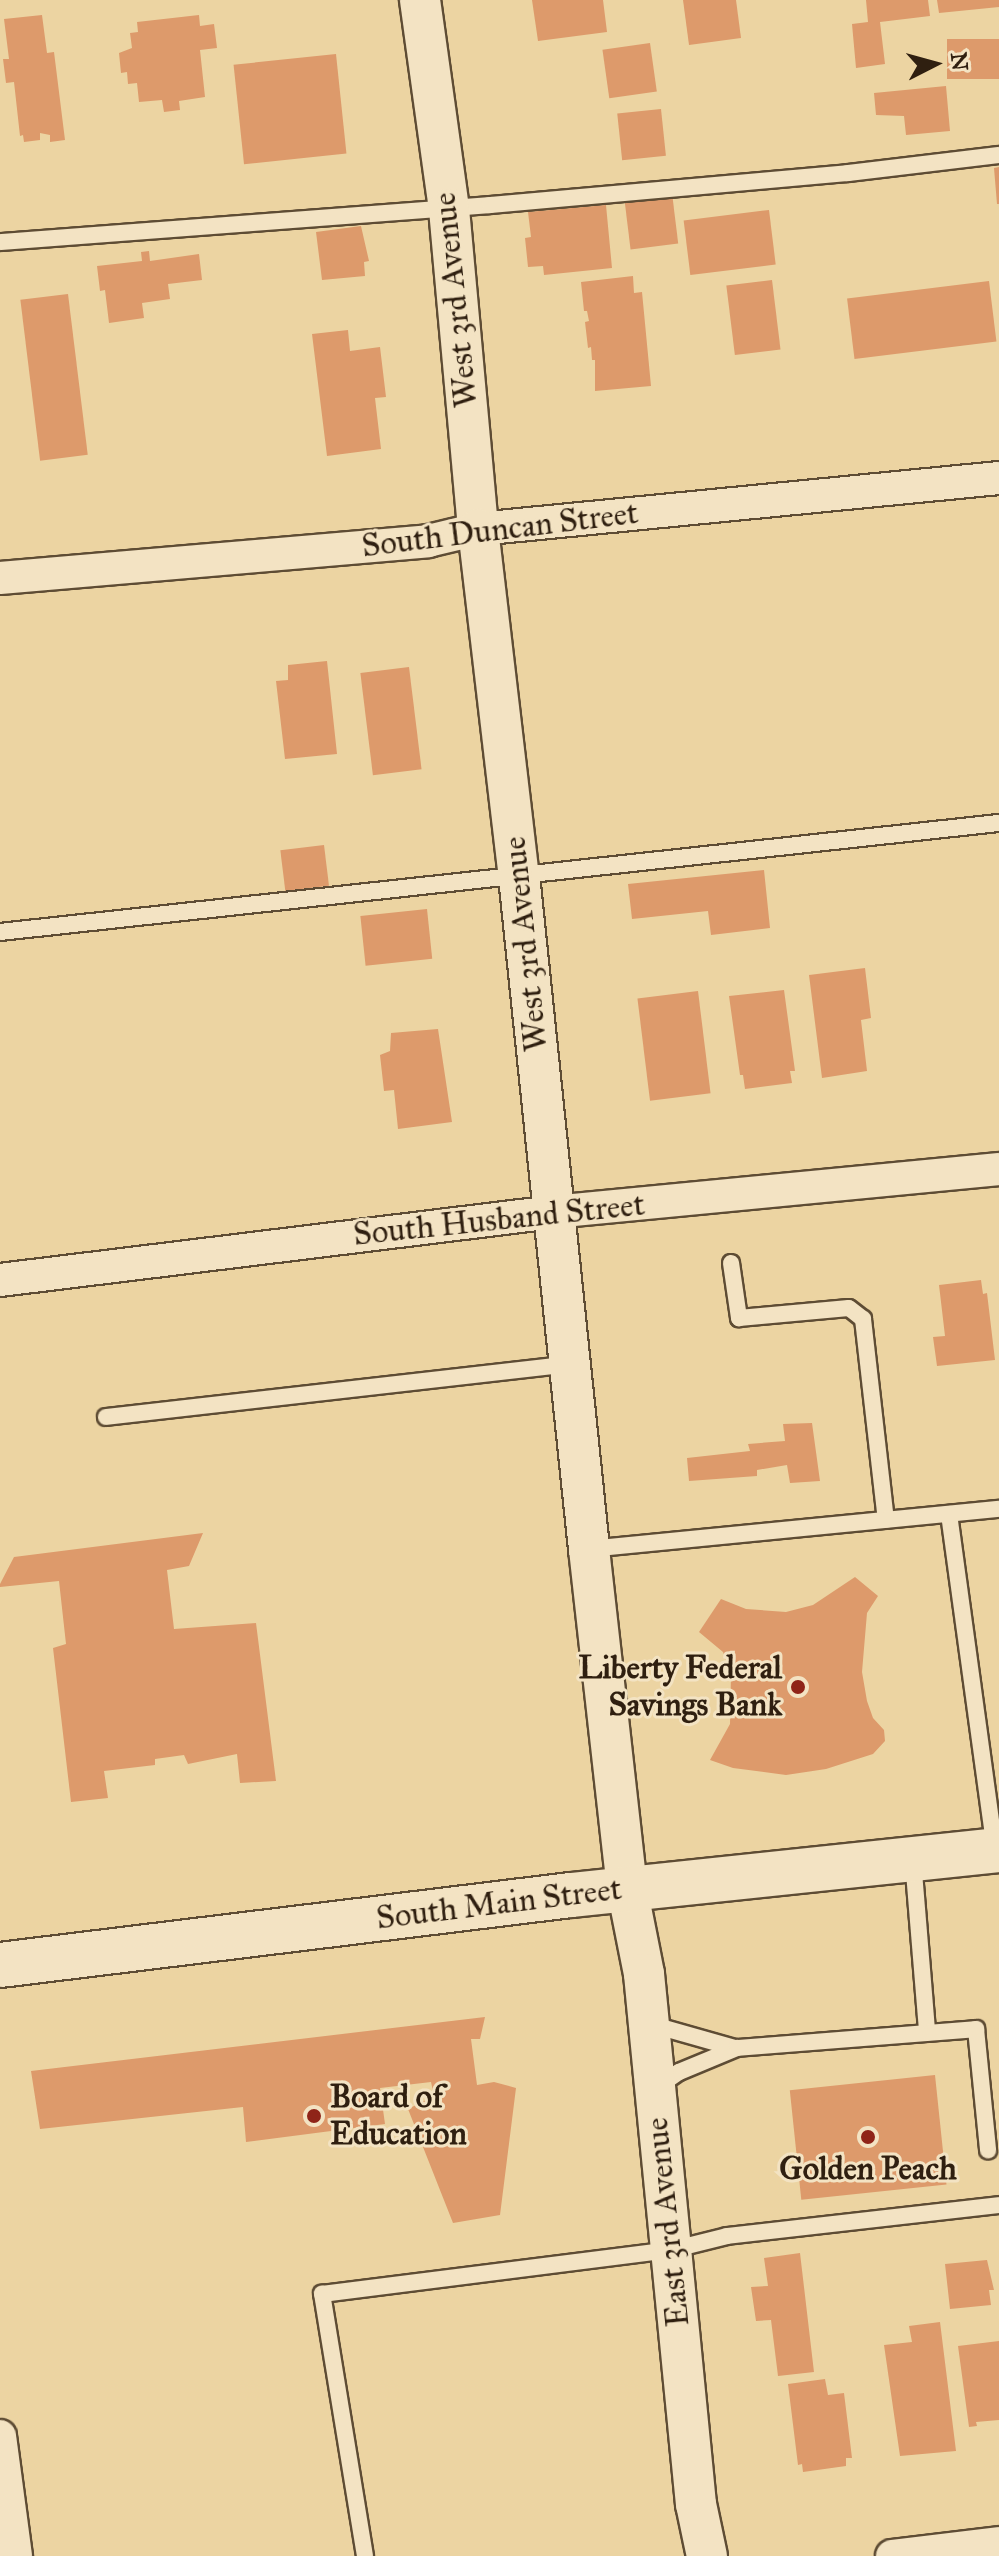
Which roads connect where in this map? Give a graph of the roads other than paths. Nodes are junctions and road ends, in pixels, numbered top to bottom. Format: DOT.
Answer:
graph roads {
  1 [pos="420,0"];
  2 [pos="999,155"];
  3 [pos="449,209"];
  4 [pos="0,242"];
  5 [pos="999,478"];
  6 [pos="478,529"];
  7 [pos="0,578"];
  8 [pos="999,823"];
  9 [pos="519,876"];
  10 [pos="0,932"];
  11 [pos="999,1169"];
  12 [pos="553,1212"];
  13 [pos="731,1263"];
  14 [pos="0,1280"];
  15 [pos="569,1364"];
  16 [pos="106,1417"];
  17 [pos="999,1509"];
  18 [pos="949,1514"];
  19 [pos="886,1520"];
  20 [pos="589,1549"];
  21 [pos="997,1850"];
  22 [pos="913,1859"];
  23 [pos="627,1888"];
  24 [pos="0,1965"];
  25 [pos="649,2024"];
  26 [pos="927,2032"];
  27 [pos="737,2048"];
  28 [pos="655,2089"];
  29 [pos="988,2150"];
  30 [pos="999,2205"];
  31 [pos="671,2250"];
  32 [pos="0,2436"];
  33 [pos="999,2543"];
  34 [pos="16,2556"];
  35 [pos="365,2556"];
  36 [pos="707,2556"];
  37 [pos="892,2556"];
  1 -- 3 [label="street, West 3rd Avenue"];
  2 -- 3 [label="lane"];
  3 -- 4 [label="lane"];
  3 -- 6 [label="street, West 3rd Avenue"];
  5 -- 6 [label="street, South Duncan Street"];
  6 -- 7 [label="street, South Duncan Street"];
  6 -- 9 [label="street, West 3rd Avenue"];
  8 -- 9 [label="lane"];
  9 -- 10 [label="lane"];
  9 -- 12 [label="street, West 3rd Avenue"];
  11 -- 12 [label="street, South Husband Street"];
  12 -- 14 [label="street, South Husband Street"];
  12 -- 15 [label="street, West 3rd Avenue"];
  13 -- 19 [label="lane"];
  15 -- 16 [label="lane"];
  15 -- 20 [label="street, West 3rd Avenue"];
  17 -- 18 [label="lane"];
  18 -- 19 [label="lane"];
  18 -- 21 [label="lane"];
  19 -- 20 [label="lane"];
  20 -- 23 [label="street, West 3rd Avenue"];
  21 -- 22 [label="main road, South Main Street"];
  22 -- 23 [label="main road, South Main Street"];
  22 -- 26 [label="lane"];
  23 -- 24 [label="main road, South Main Street"];
  23 -- 25 [label="street, East 3rd Avenue"];
  25 -- 27 [label="lane"];
  25 -- 28 [label="street, East 3rd Avenue"];
  26 -- 27 [label="lane"];
  26 -- 29 [label="lane"];
  27 -- 28 [label="lane"];
  28 -- 31 [label="street, East 3rd Avenue"];
  30 -- 31 [label="lane"];
  31 -- 35 [label="lane"];
  31 -- 36 [label="street, East 3rd Avenue"];
  32 -- 34 [label="street"];
  33 -- 37 [label="street"];
}
